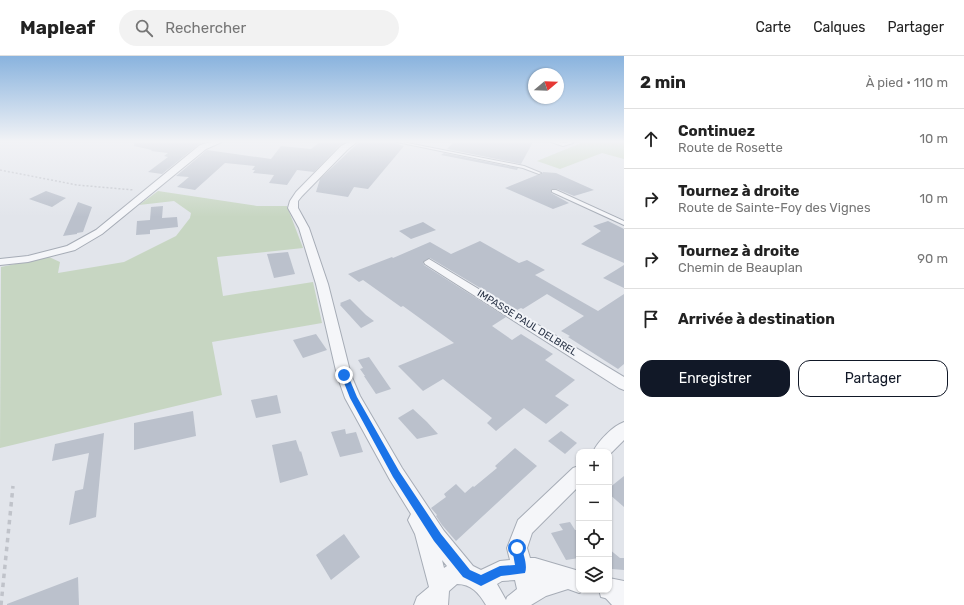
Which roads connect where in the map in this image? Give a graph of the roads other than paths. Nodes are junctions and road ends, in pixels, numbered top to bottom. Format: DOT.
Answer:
graph roads {
  1 [pos="180,167"];
  2 [pos="326,167"];
  3 [pos="522,167"];
  4 [pos="539,173"];
  5 [pos="554,191"];
  6 [pos="624,224"];
  7 [pos="0,262"];
  8 [pos="429,262"];
  9 [pos="624,384"];
  10 [pos="624,429"];
  11 [pos="604,449"];
  12 [pos="396,474"];
  13 [pos="576,477"];
  14 [pos="521,569"];
  15 [pos="474,577"];
  16 [pos="573,580"];
  17 [pos="612,590"];
  18 [pos="624,592"];
  19 [pos="609,593"];
  20 [pos="434,598"];
  21 [pos="522,599"];
  22 [pos="497,605"];
  23 [pos="620,605"];
  1 -- 7 [label="street"];
  2 -- 12 [label="street"];
  3 -- 4 [label="lane"];
  5 -- 6 [label="lane"];
  8 -- 9 [label="street, IMPASSE PAUL DELBREL"];
  10 -- 11 [label="street"];
  12 -- 15 [label="street"];
  12 -- 20 [label="street"];
  13 -- 14 [label="street"];
  14 -- 15 [label="street"];
  14 -- 16 [label="street"];
  14 -- 21 [label="street"];
  15 -- 20 [label="street"];
  15 -- 22 [label="street"];
  16 -- 21 [label="street"];
  17 -- 18 [label="street"];
  19 -- 23 [label="lane"];
}
